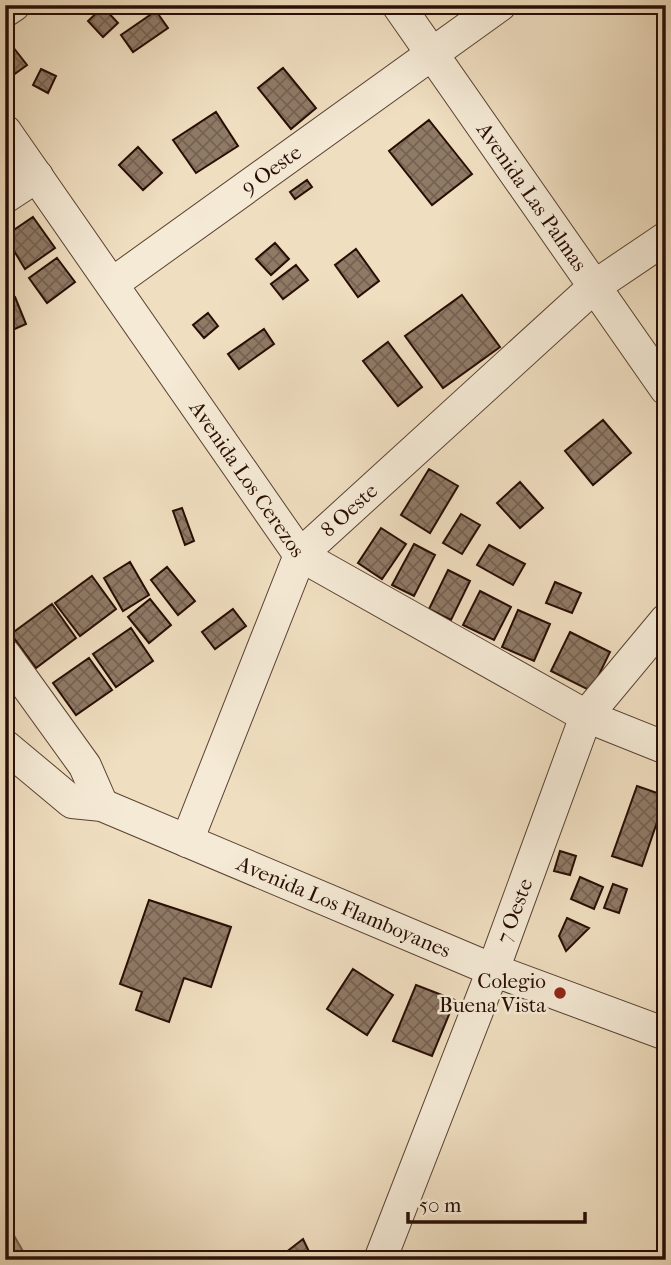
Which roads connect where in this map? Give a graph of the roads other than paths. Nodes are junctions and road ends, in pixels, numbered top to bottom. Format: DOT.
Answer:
graph roads {
  1 [pos="13,5"];
  2 [pos="398,5"];
  3 [pos="500,5"];
  4 [pos="5,11"];
  5 [pos="430,52"];
  6 [pos="5,131"];
  7 [pos="37,176"];
  8 [pos="5,197"];
  9 [pos="666,238"];
  10 [pos="111,284"];
  11 [pos="595,286"];
  12 [pos="666,389"];
  13 [pos="300,555"];
  14 [pos="666,620"];
  15 [pos="5,655"];
  16 [pos="586,716"];
  17 [pos="5,746"];
  18 [pos="666,748"];
  19 [pos="102,805"];
  20 [pos="187,841"];
  21 [pos="494,970"];
  22 [pos="666,1034"];
  23 [pos="380,1260"];
  1 -- 4 [label="street"];
  2 -- 5 [label="street, Avenida Las Palmas"];
  3 -- 5 [label="street, 9 Oeste"];
  5 -- 10 [label="street, 9 Oeste"];
  5 -- 11 [label="street, Avenida Las Palmas"];
  6 -- 7 [label="street, Avenida Los Cerezos"];
  7 -- 8 [label="street"];
  7 -- 10 [label="street, Avenida Los Cerezos"];
  9 -- 11 [label="street, 8 Oeste"];
  10 -- 13 [label="street, Avenida Los Cerezos"];
  11 -- 12 [label="street, Avenida Las Palmas"];
  11 -- 13 [label="street, 8 Oeste"];
  13 -- 16 [label="street, Avenida Los Cerezos"];
  13 -- 20 [label="street, 8 Oeste"];
  14 -- 16 [label="street, 7 Oeste"];
  15 -- 19 [label="street"];
  16 -- 18 [label="street, Avenida Los Cerezos"];
  16 -- 21 [label="street, 7 Oeste"];
  17 -- 19 [label="street, Avenida Los Flamboyanes"];
  19 -- 20 [label="street, Avenida Los Flamboyanes"];
  20 -- 21 [label="street, Avenida Los Flamboyanes"];
  21 -- 22 [label="street, Avenida Los Flamboyanes"];
  21 -- 23 [label="street, 7 Oeste"];
}
